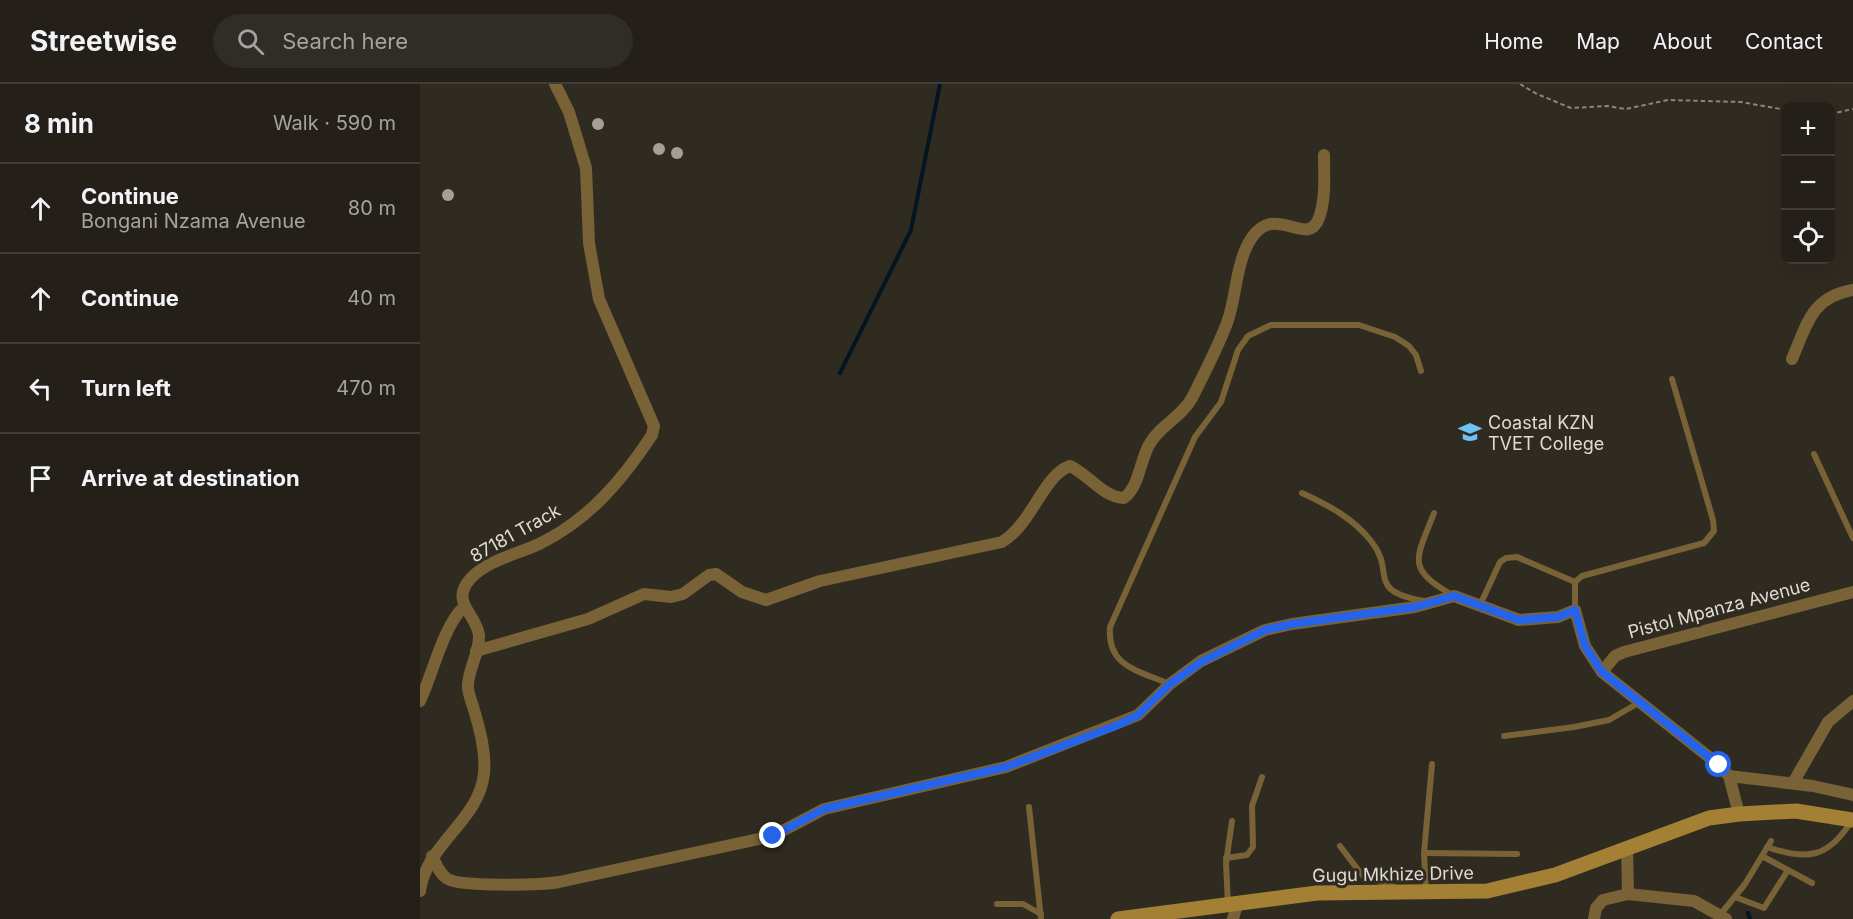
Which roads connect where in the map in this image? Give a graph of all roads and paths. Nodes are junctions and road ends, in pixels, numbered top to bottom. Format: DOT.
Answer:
graph roads {
  1 [pos="555,84"];
  2 [pos="1520,84"];
  3 [pos="1781,109"];
  4 [pos="1853,109"];
  5 [pos="1835,113"];
  6 [pos="1324,155"];
  7 [pos="1853,290"];
  8 [pos="1792,359"];
  9 [pos="1421,371"];
  10 [pos="1672,379"];
  11 [pos="1814,454"];
  12 [pos="1302,493"];
  13 [pos="1434,513"];
  14 [pos="1853,538"];
  15 [pos="1575,582"];
  16 [pos="1853,592"];
  17 [pos="1454,596"];
  18 [pos="1434,603"];
  19 [pos="1480,605"];
  20 [pos="464,607"];
  21 [pos="1575,610"];
  22 [pos="476,651"];
  23 [pos="1602,672"];
  24 [pos="1170,684"];
  25 [pos="420,701"];
  26 [pos="1853,701"];
  27 [pos="1640,702"];
  28 [pos="1504,736"];
  29 [pos="1432,764"];
  30 [pos="1729,776"];
  31 [pos="1263,777"];
  32 [pos="1793,783"];
  33 [pos="1853,795"];
  34 [pos="1029,807"];
  35 [pos="1739,814"];
  36 [pos="1853,820"];
  37 [pos="1232,821"];
  38 [pos="1340,846"];
  39 [pos="1627,847"];
  40 [pos="1424,853"];
  41 [pos="1516,854"];
  42 [pos="432,856"];
  43 [pos="1762,856"];
  44 [pos="1226,858"];
  45 [pos="1788,870"];
  46 [pos="1812,883"];
  47 [pos="420,891"];
  48 [pos="1401,893"];
  49 [pos="1426,894"];
  50 [pos="1628,894"];
  51 [pos="1735,897"];
  52 [pos="997,904"];
  53 [pos="1233,909"];
  54 [pos="1041,916"];
  55 [pos="1723,917"];
  56 [pos="1118,919"];
  57 [pos="1594,919"];
  1 -- 20 [label="street, 87181 Track"];
  2 -- 3 [label="path"];
  4 -- 5 [label="path"];
  6 -- 22 [label="street"];
  7 -- 8 [label="street"];
  9 -- 24 [label="lane"];
  10 -- 15 [label="lane"];
  11 -- 14 [label="lane"];
  12 -- 18 [label="lane"];
  13 -- 17 [label="lane"];
  15 -- 19 [label="lane"];
  15 -- 21 [label="lane"];
  16 -- 23 [label="street, Pistol Mpanza Avenue"];
  17 -- 18 [label="street"];
  17 -- 19 [label="street"];
  18 -- 24 [label="street"];
  19 -- 21 [label="street"];
  20 -- 22 [label="street"];
  20 -- 25 [label="street"];
  21 -- 23 [label="street"];
  22 -- 42 [label="street"];
  23 -- 27 [label="street"];
  24 -- 42 [label="street"];
  26 -- 32 [label="street"];
  27 -- 28 [label="lane"];
  27 -- 30 [label="street"];
  29 -- 40 [label="lane"];
  30 -- 32 [label="street"];
  30 -- 35 [label="street"];
  31 -- 44 [label="lane"];
  32 -- 33 [label="street"];
  34 -- 54 [label="lane"];
  35 -- 36 [label="street, Gugu Mkhize Drive"];
  35 -- 39 [label="street, Gugu Mkhize Drive"];
  36 -- 43 [label="lane"];
  37 -- 44 [label="lane"];
  38 -- 48 [label="lane"];
  39 -- 49 [label="street, Gugu Mkhize Drive"];
  39 -- 50 [label="street"];
  40 -- 41 [label="lane"];
  40 -- 49 [label="lane"];
  42 -- 47 [label="street"];
  43 -- 45 [label="lane"];
  43 -- 51 [label="lane"];
  44 -- 53 [label="lane"];
  45 -- 46 [label="lane"];
  45 -- 51 [label="lane"];
  48 -- 49 [label="street, Gugu Mkhize Drive"];
  48 -- 53 [label="street, Gugu Mkhize Drive"];
  50 -- 55 [label="street"];
  50 -- 57 [label="street"];
  51 -- 55 [label="lane"];
  52 -- 54 [label="lane"];
  53 -- 56 [label="street, Gugu Mkhize Drive"];
}
